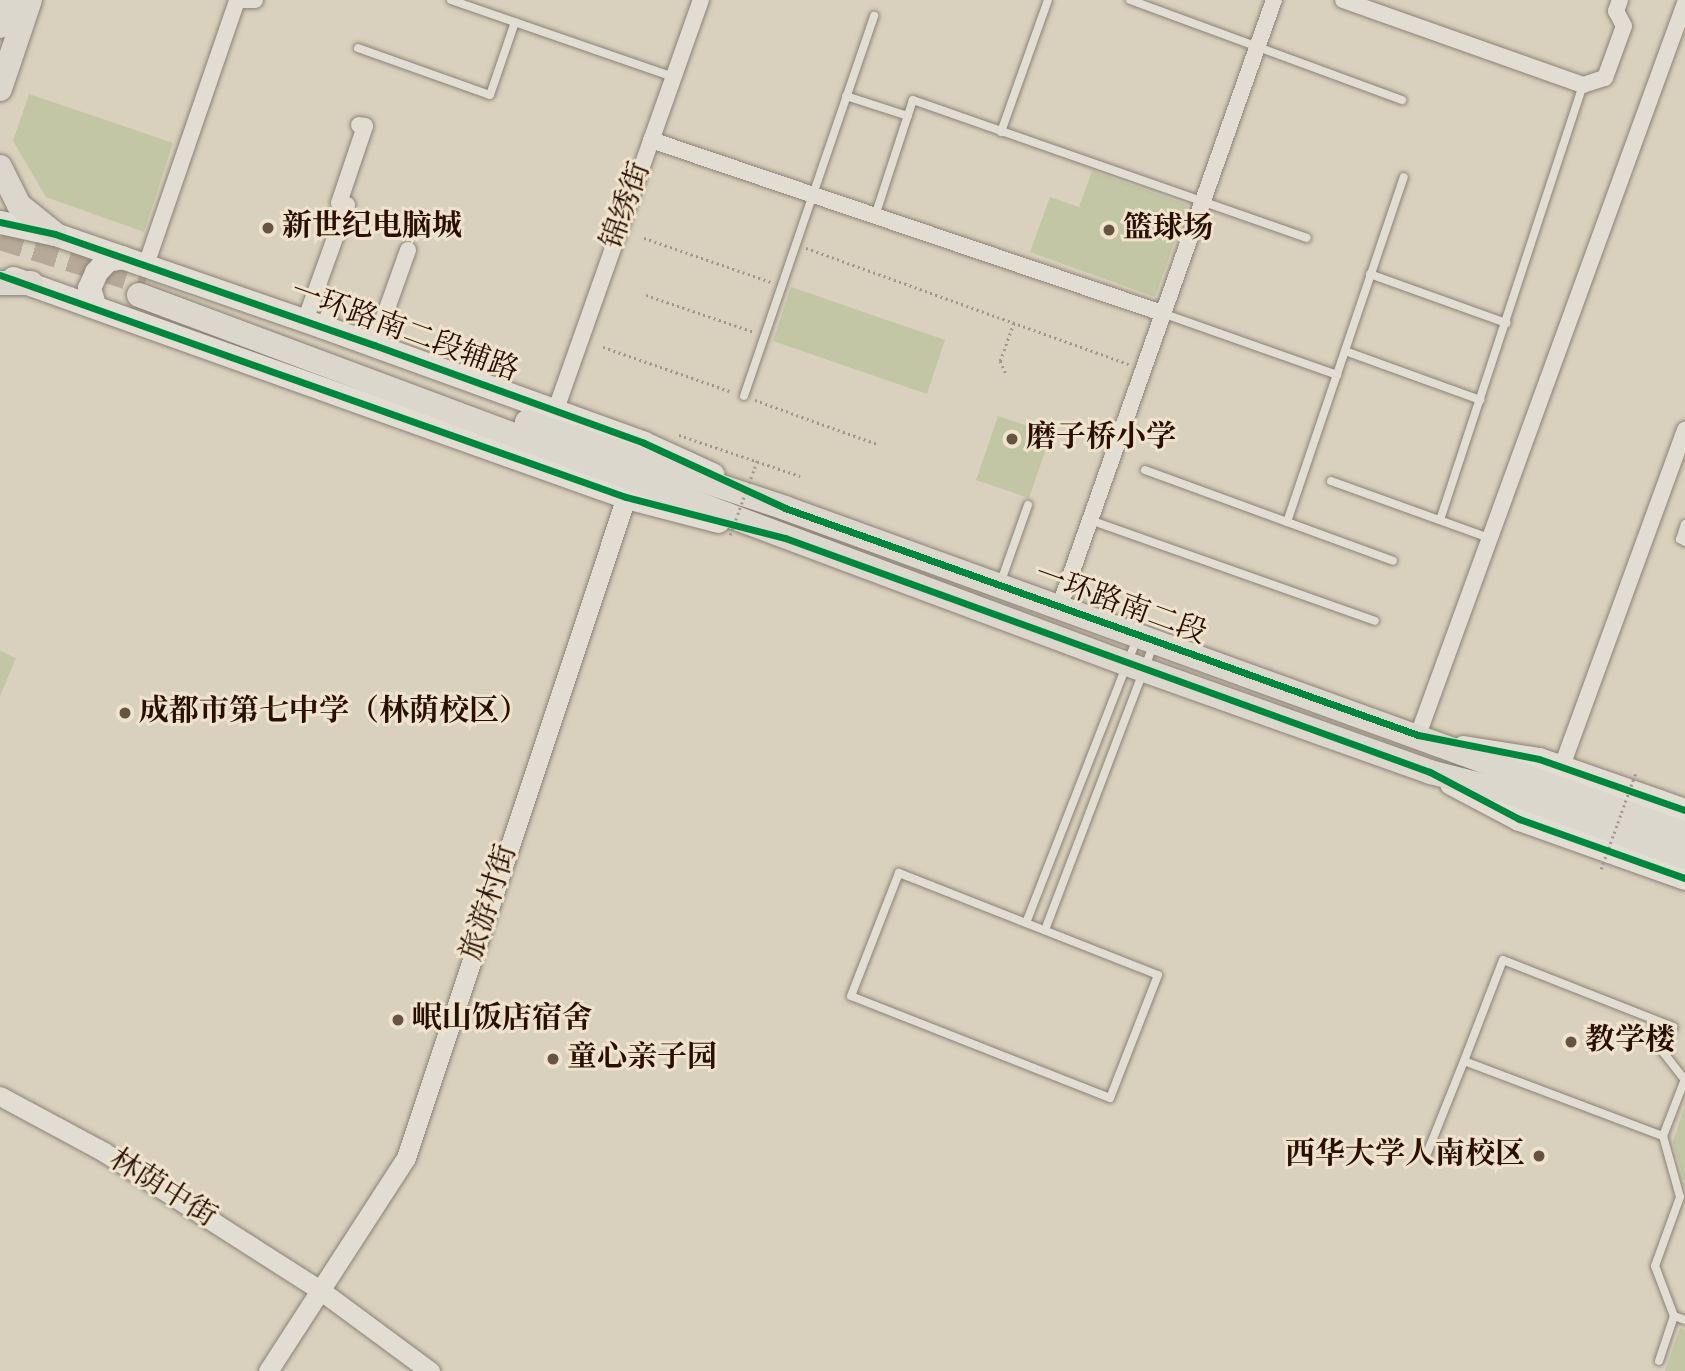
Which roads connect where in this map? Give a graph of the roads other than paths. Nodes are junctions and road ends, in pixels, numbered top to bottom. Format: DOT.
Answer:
graph roads {
  1 [pos="239,0"];
  2 [pos="255,0"];
  3 [pos="451,0"];
  4 [pos="701,0"];
  5 [pos="1048,0"];
  6 [pos="1130,0"];
  7 [pos="1274,0"];
  8 [pos="1343,0"];
  9 [pos="1620,0"];
  10 [pos="1685,3"];
  11 [pos="11,8"];
  12 [pos="874,16"];
  13 [pos="515,22"];
  14 [pos="1257,46"];
  15 [pos="358,48"];
  16 [pos="673,77"];
  17 [pos="1583,85"];
  18 [pos="0,89"];
  19 [pos="846,96"];
  20 [pos="1402,100"];
  21 [pos="908,116"];
  22 [pos="359,125"];
  23 [pos="1002,132"];
  24 [pos="651,140"];
  25 [pos="0,167"];
  26 [pos="1404,177"];
  27 [pos="811,194"];
  28 [pos="1202,201"];
  29 [pos="875,216"];
  30 [pos="0,222"];
  31 [pos="55,234"];
  32 [pos="1307,238"];
  33 [pos="408,250"];
  34 [pos="122,257"];
  35 [pos="1370,274"];
  36 [pos="0,275"];
  37 [pos="143,281"];
  38 [pos="0,283"];
  39 [pos="31,283"];
  40 [pos="333,304"];
  41 [pos="94,305"];
  42 [pos="1162,313"];
  43 [pos="1506,323"];
  44 [pos="315,324"];
  45 [pos="374,345"];
  46 [pos="1345,351"];
  47 [pos="1337,375"];
  48 [pos="744,396"];
  49 [pos="1480,400"];
  50 [pos="555,412"];
  51 [pos="1685,430"];
  52 [pos="1145,470"];
  53 [pos="1331,481"];
  54 [pos="626,497"];
  55 [pos="1028,505"];
  56 [pos="785,508"];
  57 [pos="1090,520"];
  58 [pos="1440,520"];
  59 [pos="1287,522"];
  60 [pos="1685,524"];
  61 [pos="785,538"];
  62 [pos="1492,539"];
  63 [pos="1685,541"];
  64 [pos="1393,561"];
  65 [pos="999,587"];
  66 [pos="1059,608"];
  67 [pos="1375,621"];
  68 [pos="1146,639"];
  69 [pos="1135,666"];
  70 [pos="1418,735"];
  71 [pos="1442,743"];
  72 [pos="1562,766"];
  73 [pos="1430,772"];
  74 [pos="1685,810"];
  75 [pos="1685,834"];
  76 [pos="1685,857"];
  77 [pos="1685,877"];
  78 [pos="1026,923"];
  79 [pos="1045,930"];
  80 [pos="1464,1061"];
  81 [pos="1684,1079"];
  82 [pos="0,1096"];
  83 [pos="1663,1136"];
  84 [pos="1426,1156"];
  85 [pos="320,1290"];
  86 [pos="1674,1316"];
  87 [pos="1685,1320"];
  88 [pos="1659,1361"];
  89 [pos="268,1371"];
  90 [pos="430,1371"];
  1 -- 2 [label="street"];
  1 -- 37 [label="street"];
  3 -- 13 [label="lane"];
  4 -- 16 [label="street, 锦绣街"];
  5 -- 23 [label="lane"];
  6 -- 14 [label="lane"];
  7 -- 14 [label="street"];
  8 -- 17 [label="street"];
  9 -- 17 [label="street"];
  10 -- 62 [label="street"];
  11 -- 18 [label="main road"];
  12 -- 19 [label="lane"];
  13 -- 15 [label="lane"];
  13 -- 16 [label="lane"];
  14 -- 20 [label="lane"];
  14 -- 28 [label="street"];
  16 -- 24 [label="street, 锦绣街"];
  17 -- 43 [label="lane"];
  19 -- 21 [label="lane"];
  19 -- 27 [label="lane"];
  21 -- 23 [label="lane"];
  21 -- 29 [label="lane"];
  22 -- 44 [label="street"];
  23 -- 28 [label="lane"];
  24 -- 27 [label="street"];
  24 -- 50 [label="street, 锦绣街"];
  25 -- 31 [label="main road"];
  26 -- 35 [label="lane"];
  27 -- 29 [label="street"];
  27 -- 48 [label="lane"];
  28 -- 32 [label="lane"];
  28 -- 42 [label="street"];
  29 -- 42 [label="street"];
  30 -- 31 [label="main road, 一环路南二段辅路"];
  31 -- 34 [label="main road, 一环路南二段辅路"];
  33 -- 45 [label="street"];
  34 -- 37 [label="main road, 一环路南二段辅路"];
  34 -- 41 [label="main road"];
  35 -- 43 [label="lane"];
  35 -- 46 [label="lane"];
  36 -- 39 [label="main road"];
  37 -- 44 [label="main road, 一环路南二段辅路"];
  37 -- 56 [label="main road, 一环路南二段"];
  37 -- 61 [label="main road, 一环路南二段"];
  38 -- 39 [label="main road"];
  39 -- 41 [label="main road"];
  40 -- 44 [label="street"];
  41 -- 54 [label="main road"];
  42 -- 47 [label="lane"];
  42 -- 57 [label="street"];
  43 -- 49 [label="lane"];
  44 -- 45 [label="main road, 一环路南二段辅路"];
  45 -- 50 [label="main road, 一环路南二段辅路"];
  46 -- 47 [label="lane"];
  46 -- 49 [label="lane"];
  47 -- 59 [label="lane"];
  49 -- 58 [label="lane"];
  50 -- 56 [label="main road, 一环路南二段辅路"];
  51 -- 72 [label="street"];
  52 -- 59 [label="lane"];
  53 -- 58 [label="lane"];
  54 -- 61 [label="main road"];
  54 -- 85 [label="street, 旅游村街"];
  55 -- 65 [label="lane"];
  56 -- 65 [label="main road, 一环路南二段"];
  57 -- 66 [label="street"];
  57 -- 67 [label="lane"];
  58 -- 62 [label="lane"];
  59 -- 64 [label="lane"];
  60 -- 63 [label="lane"];
  61 -- 69 [label="main road, 一环路南二段"];
  62 -- 70 [label="street"];
  65 -- 66 [label="main road, 一环路南二段"];
  66 -- 68 [label="main road, 一环路南二段"];
  68 -- 69 [label="lane"];
  68 -- 69 [label="lane"];
  68 -- 70 [label="main road, 一环路南二段"];
  69 -- 73 [label="main road, 一环路南二段"];
  69 -- 78 [label="lane"];
  69 -- 79 [label="lane"];
  70 -- 71 [label="main road, 一环路南二段"];
  71 -- 72 [label="main road"];
  71 -- 75 [label="main road, 一环路南二段"];
  72 -- 74 [label="main road"];
  73 -- 76 [label="main road, 一环路南二段"];
  73 -- 77 [label="main road"];
  78 -- 79 [label="lane"];
  78 -- 79 [label="lane"];
  80 -- 81 [label="lane"];
  80 -- 83 [label="lane"];
  80 -- 84 [label="lane"];
  81 -- 83 [label="lane"];
  82 -- 85 [label="street, 林荫中街"];
  83 -- 86 [label="lane"];
  85 -- 89 [label="street, 旅游村街"];
  85 -- 90 [label="street, 林荫中街"];
  86 -- 87 [label="lane"];
  86 -- 88 [label="lane"];
}
